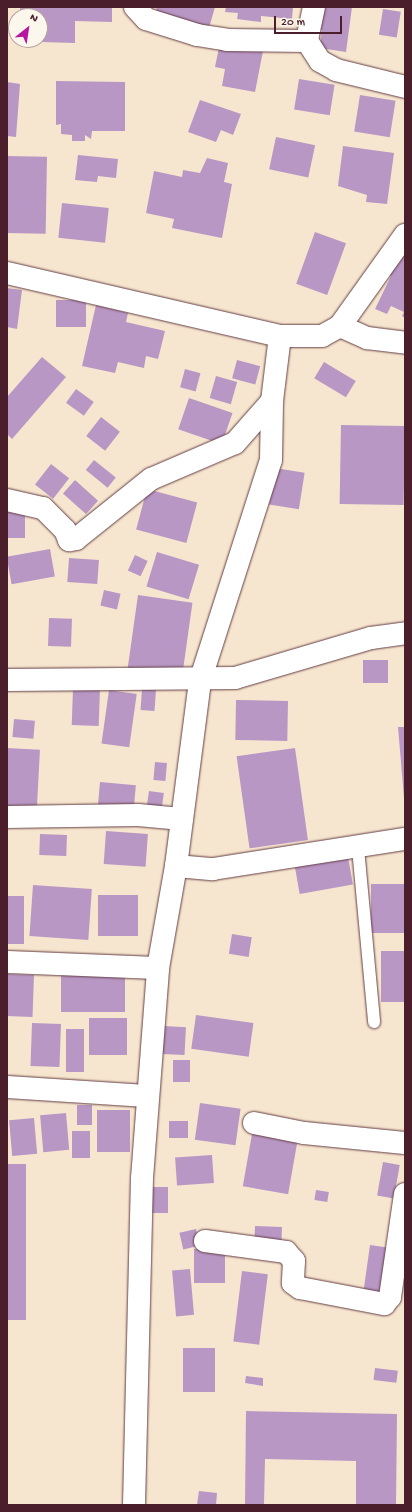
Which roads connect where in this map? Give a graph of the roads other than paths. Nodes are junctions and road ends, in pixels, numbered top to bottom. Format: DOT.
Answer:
graph roads {
  1 [pos="135,7"];
  2 [pos="314,7"];
  3 [pos="307,41"];
  4 [pos="405,87"];
  5 [pos="405,235"];
  6 [pos="7,273"];
  7 [pos="340,326"];
  8 [pos="280,336"];
  9 [pos="405,343"];
  10 [pos="272,401"];
  11 [pos="7,500"];
  12 [pos="405,633"];
  13 [pos="7,680"];
  14 [pos="200,681"];
  15 [pos="7,817"];
  16 [pos="182,819"];
  17 [pos="405,840"];
  18 [pos="358,848"];
  19 [pos="176,866"];
  20 [pos="7,962"];
  21 [pos="158,968"];
  22 [pos="374,1022"];
  23 [pos="7,1087"];
  24 [pos="147,1096"];
  25 [pos="254,1123"];
  26 [pos="405,1143"];
  27 [pos="405,1194"];
  28 [pos="205,1241"];
  29 [pos="134,1505"];
  1 -- 3 [label="street"];
  2 -- 3 [label="street"];
  3 -- 4 [label="street"];
  5 -- 7 [label="street"];
  6 -- 8 [label="street"];
  7 -- 8 [label="street"];
  7 -- 9 [label="street"];
  8 -- 10 [label="street"];
  10 -- 11 [label="street"];
  10 -- 14 [label="street"];
  12 -- 14 [label="street"];
  13 -- 14 [label="street"];
  14 -- 16 [label="street"];
  15 -- 16 [label="street"];
  16 -- 19 [label="street"];
  17 -- 18 [label="street"];
  18 -- 19 [label="street"];
  18 -- 22 [label="lane"];
  19 -- 21 [label="street"];
  20 -- 21 [label="street"];
  21 -- 24 [label="street"];
  23 -- 24 [label="street"];
  24 -- 29 [label="street"];
  25 -- 26 [label="street"];
  27 -- 28 [label="street"];
}
